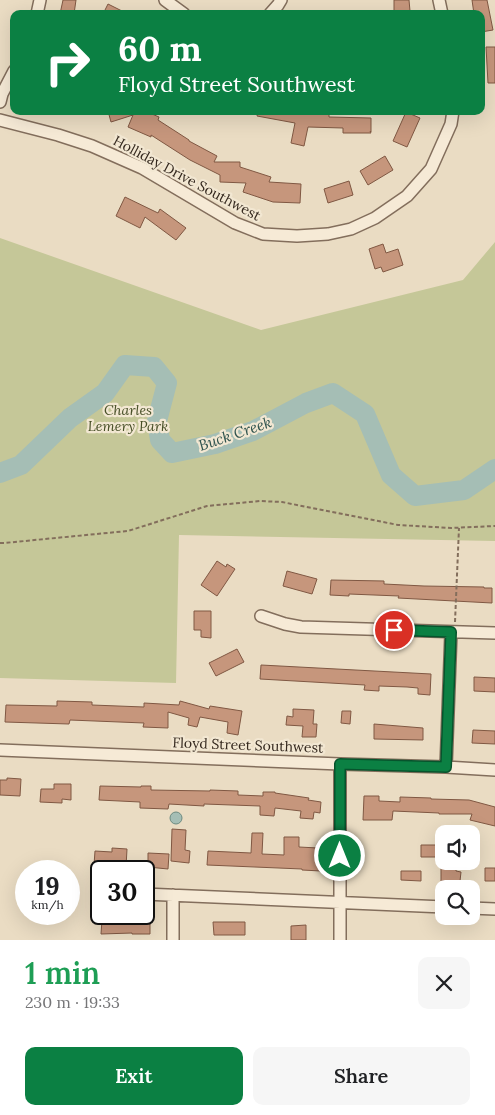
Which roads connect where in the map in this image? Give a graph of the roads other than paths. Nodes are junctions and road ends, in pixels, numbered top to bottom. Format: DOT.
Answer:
graph roads {
  1 [pos="165,0"];
  2 [pos="281,0"];
  3 [pos="179,10"];
  4 [pos="274,10"];
  5 [pos="10,79"];
  6 [pos="0,102"];
  7 [pos="452,115"];
  8 [pos="0,120"];
  9 [pos="262,616"];
  10 [pos="453,632"];
  11 [pos="495,634"];
  12 [pos="0,750"];
  13 [pos="340,764"];
  14 [pos="446,767"];
  15 [pos="495,770"];
  16 [pos="155,894"];
  17 [pos="173,895"];
  18 [pos="340,902"];
  19 [pos="435,907"];
  20 [pos="480,908"];
  21 [pos="495,909"];
  22 [pos="173,940"];
  23 [pos="340,940"];
  1 -- 3 [label="street"];
  2 -- 4 [label="street"];
  5 -- 6 [label="street"];
  7 -- 8 [label="street, Holliday Drive Southwest"];
  9 -- 10 [label="street"];
  10 -- 11 [label="street"];
  10 -- 14 [label="street"];
  12 -- 13 [label="street, Floyd Street Southwest"];
  13 -- 14 [label="street, Floyd Street Southwest"];
  13 -- 18 [label="street"];
  14 -- 15 [label="street, Floyd Street Southwest"];
  16 -- 17 [label="street"];
  17 -- 18 [label="street"];
  17 -- 22 [label="street"];
  18 -- 19 [label="street"];
  18 -- 23 [label="street"];
  20 -- 21 [label="street"];
}
